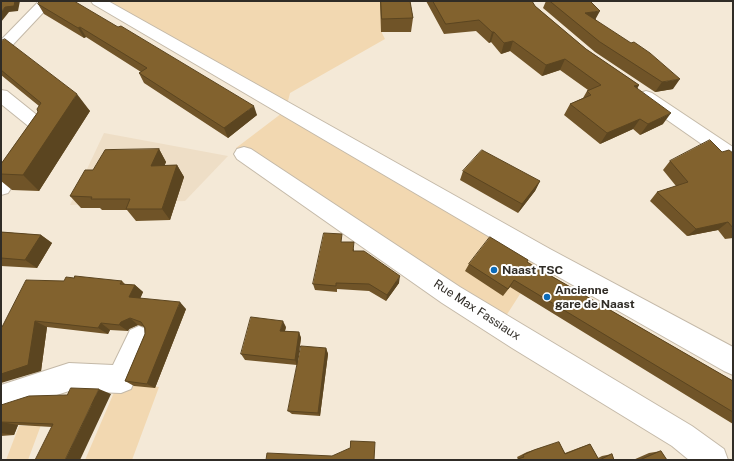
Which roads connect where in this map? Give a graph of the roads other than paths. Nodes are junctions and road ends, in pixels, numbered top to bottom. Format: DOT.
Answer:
graph roads {
  1 [pos="47,1"];
  2 [pos="98,1"];
  3 [pos="1,49"];
  4 [pos="635,90"];
  5 [pos="1,95"];
  6 [pos="244,154"];
  7 [pos="733,156"];
  8 [pos="1,187"];
  9 [pos="139,339"];
  10 [pos="733,362"];
  11 [pos="1,399"];
  12 [pos="713,460"];
  1 -- 3 [label="street"];
  2 -- 10 [label="street"];
  4 -- 7 [label="street"];
  5 -- 8 [label="street"];
  6 -- 12 [label="street, Rue Max Fassiaux"];
  9 -- 11 [label="street"];
}
